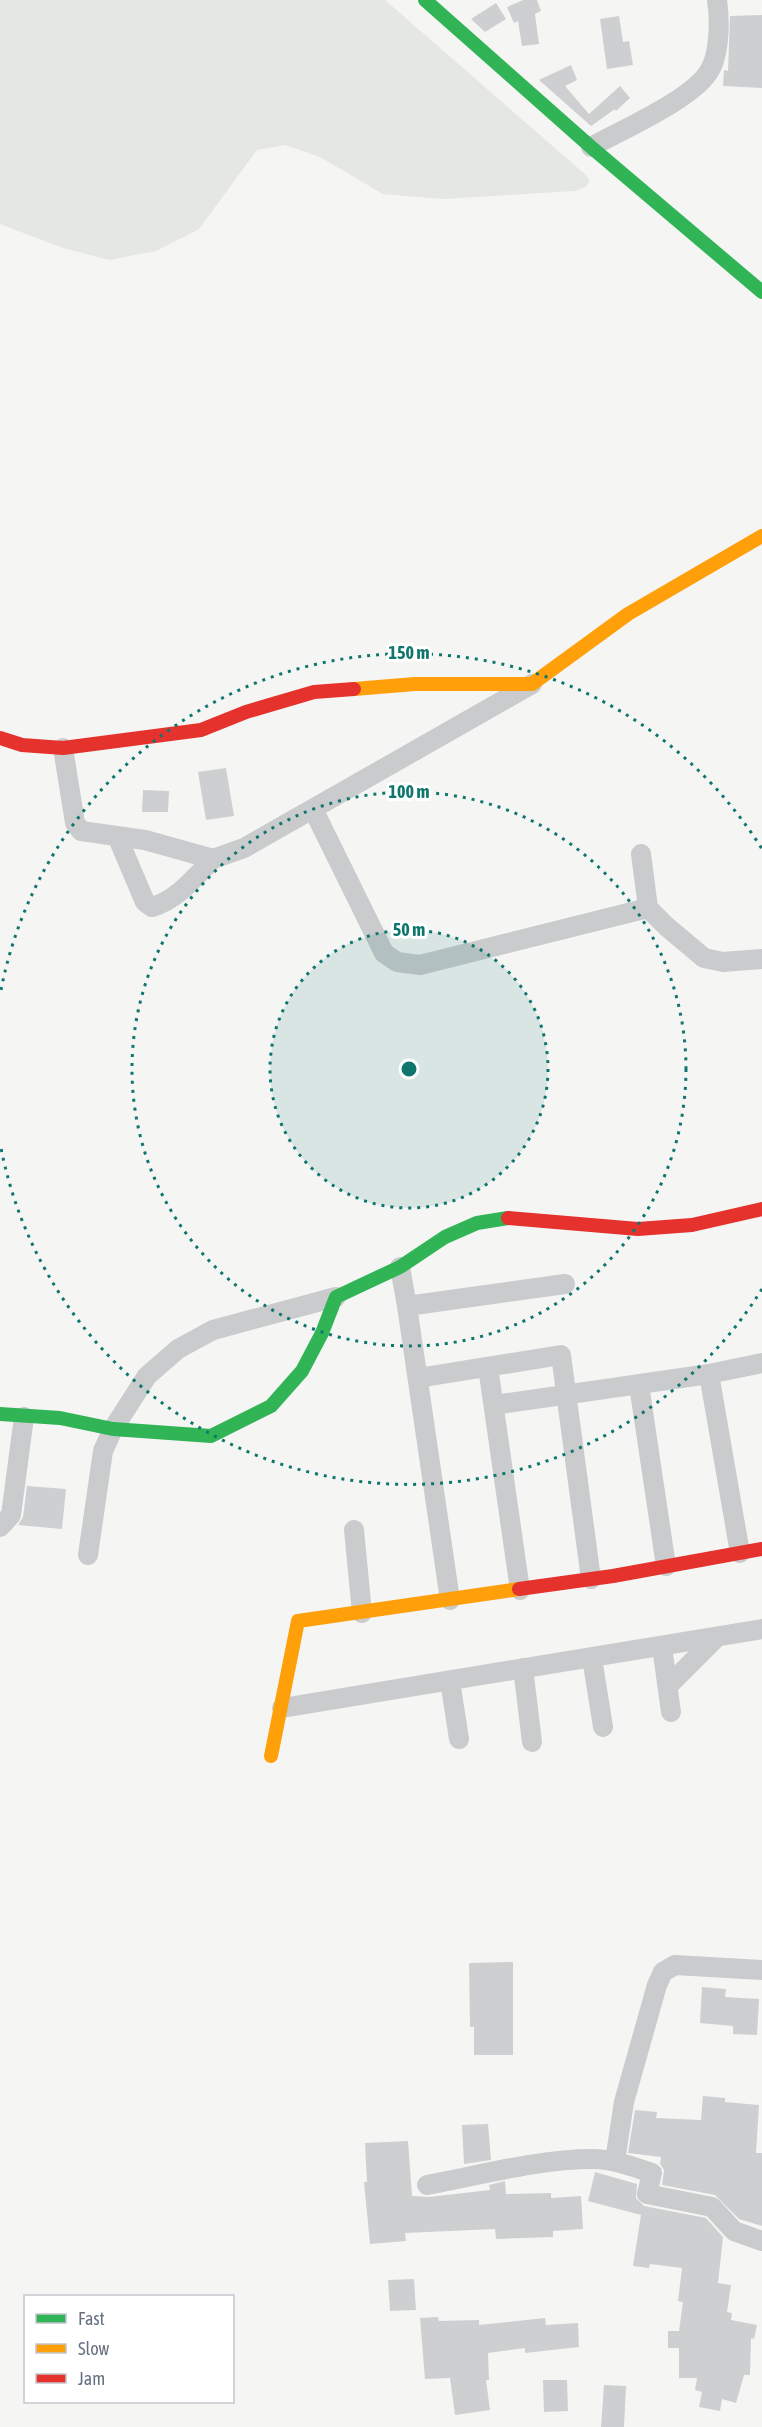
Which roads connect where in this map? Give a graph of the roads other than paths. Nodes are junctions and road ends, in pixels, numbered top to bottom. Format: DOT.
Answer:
graph roads {
  1 [pos="425,0"];
  2 [pos="717,0"];
  3 [pos="591,147"];
  4 [pos="762,292"];
  5 [pos="762,536"];
  6 [pos="532,684"];
  7 [pos="0,738"];
  8 [pos="63,748"];
  9 [pos="313,809"];
  10 [pos="117,836"];
  11 [pos="641,854"];
  12 [pos="213,859"];
  13 [pos="648,908"];
  14 [pos="762,959"];
  15 [pos="762,1209"];
  16 [pos="400,1268"];
  17 [pos="565,1284"];
  18 [pos="336,1297"];
  19 [pos="407,1306"];
  20 [pos="762,1363"];
  21 [pos="488,1367"];
  22 [pos="709,1374"];
  23 [pos="418,1378"];
  24 [pos="639,1385"];
  25 [pos="567,1395"];
  26 [pos="495,1405"];
  27 [pos="0,1414"];
  28 [pos="24,1417"];
  29 [pos="113,1429"];
  30 [pos="0,1527"];
  31 [pos="354,1530"];
  32 [pos="762,1549"];
  33 [pos="740,1553"];
  34 [pos="88,1555"];
  35 [pos="666,1566"];
  36 [pos="591,1579"];
  37 [pos="520,1590"];
  38 [pos="450,1600"];
  39 [pos="362,1613"];
  40 [pos="762,1629"];
  41 [pos="716,1638"];
  42 [pos="662,1647"];
  43 [pos="592,1658"];
  44 [pos="523,1668"];
  45 [pos="450,1681"];
  46 [pos="668,1686"];
  47 [pos="282,1708"];
  48 [pos="671,1712"];
  49 [pos="603,1727"];
  50 [pos="459,1739"];
  51 [pos="532,1742"];
  52 [pos="271,1756"];
  53 [pos="762,1970"];
  54 [pos="615,2161"];
  55 [pos="427,2185"];
  56 [pos="762,2241"];
  1 -- 3 [label="street"];
  2 -- 3 [label="street"];
  3 -- 4 [label="street"];
  5 -- 6 [label="street"];
  6 -- 8 [label="street"];
  6 -- 9 [label="street"];
  7 -- 8 [label="street"];
  8 -- 10 [label="street"];
  9 -- 12 [label="street"];
  9 -- 13 [label="street"];
  10 -- 12 [label="street"];
  10 -- 12 [label="street"];
  11 -- 13 [label="street"];
  13 -- 14 [label="street"];
  15 -- 16 [label="street"];
  16 -- 18 [label="street"];
  16 -- 19 [label="street"];
  17 -- 19 [label="street"];
  18 -- 29 [label="street"];
  18 -- 29 [label="street"];
  19 -- 23 [label="street"];
  20 -- 22 [label="street"];
  21 -- 23 [label="street"];
  21 -- 25 [label="street"];
  21 -- 26 [label="street"];
  22 -- 24 [label="street"];
  22 -- 33 [label="street"];
  23 -- 38 [label="street"];
  24 -- 25 [label="street"];
  24 -- 35 [label="street"];
  25 -- 26 [label="street"];
  25 -- 36 [label="street"];
  26 -- 37 [label="street"];
  27 -- 28 [label="street"];
  28 -- 29 [label="street"];
  28 -- 30 [label="street"];
  29 -- 34 [label="street"];
  31 -- 39 [label="street"];
  32 -- 33 [label="street"];
  33 -- 35 [label="street"];
  35 -- 36 [label="street"];
  36 -- 37 [label="street"];
  37 -- 38 [label="street"];
  38 -- 39 [label="street"];
  39 -- 47 [label="street"];
  40 -- 41 [label="street"];
  41 -- 42 [label="street"];
  41 -- 46 [label="street"];
  42 -- 43 [label="street"];
  42 -- 46 [label="street"];
  43 -- 44 [label="street"];
  43 -- 49 [label="street"];
  44 -- 45 [label="street"];
  44 -- 51 [label="street"];
  45 -- 47 [label="street"];
  45 -- 50 [label="street"];
  46 -- 48 [label="street"];
  47 -- 52 [label="street"];
  53 -- 54 [label="street"];
  54 -- 55 [label="street"];
  54 -- 56 [label="street"];
}
